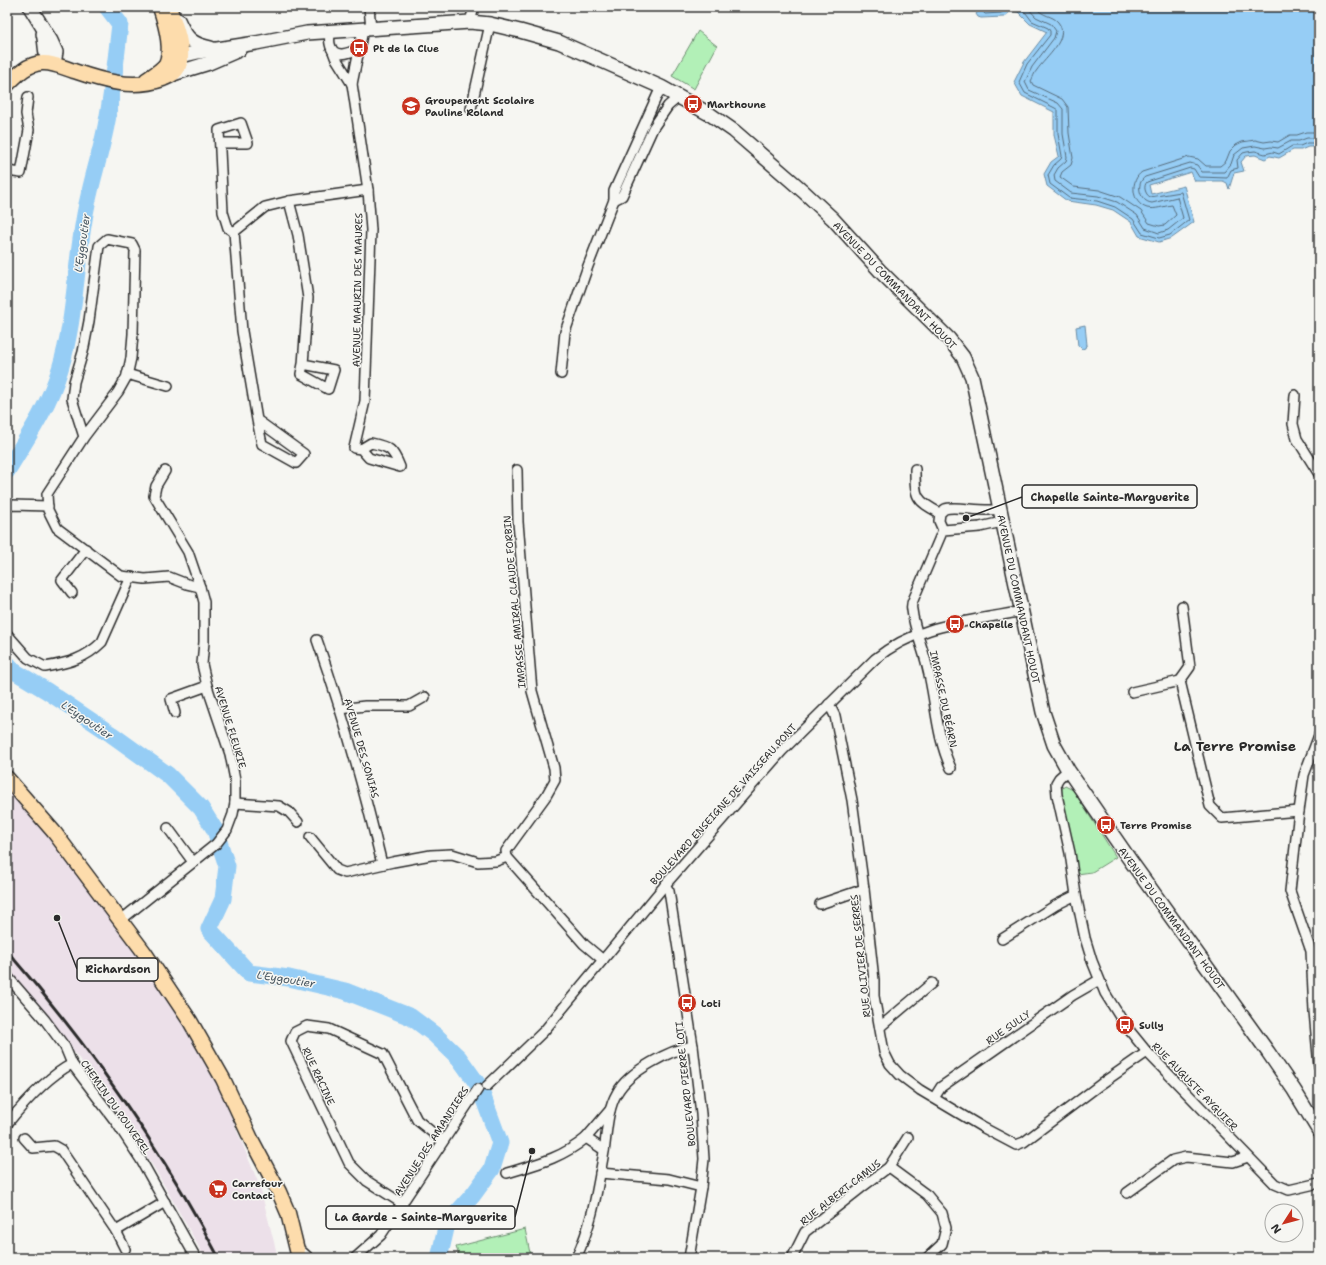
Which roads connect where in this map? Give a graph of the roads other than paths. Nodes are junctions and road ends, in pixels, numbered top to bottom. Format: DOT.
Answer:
graph roads {
  1 [pos="30,7"];
  2 [pos="160,7"];
  3 [pos="169,7"];
  4 [pos="173,7"];
  5 [pos="369,7"];
  6 [pos="474,7"];
  7 [pos="40,20"];
  8 [pos="470,22"];
  9 [pos="490,24"];
  10 [pos="366,29"];
  11 [pos="330,31"];
  12 [pos="45,40"];
  13 [pos="256,43"];
  14 [pos="359,48"];
  15 [pos="215,49"];
  16 [pos="332,49"];
  17 [pos="176,62"];
  18 [pos="32,64"];
  19 [pos="52,64"];
  20 [pos="352,84"];
  21 [pos="7,85"];
  22 [pos="661,87"];
  23 [pos="678,96"];
  24 [pos="28,97"];
  25 [pos="471,109"];
  26 [pos="220,143"];
  27 [pos="7,170"];
  28 [pos="368,190"];
  29 [pos="614,200"];
  30 [pos="289,202"];
  31 [pos="234,232"];
  32 [pos="303,364"];
  33 [pos="127,374"];
  34 [pos="561,374"];
  35 [pos="168,386"];
  36 [pos="1295,395"];
  37 [pos="257,420"];
  38 [pos="84,437"];
  39 [pos="357,449"];
  40 [pos="915,469"];
  41 [pos="516,470"];
  42 [pos="165,471"];
  43 [pos="1319,474"];
  44 [pos="48,506"];
  45 [pos="7,507"];
  46 [pos="940,513"];
  47 [pos="1001,515"];
  48 [pos="943,530"];
  49 [pos="86,549"];
  50 [pos="131,577"];
  51 [pos="200,587"];
  52 [pos="72,593"];
  53 [pos="1182,606"];
  54 [pos="1022,611"];
  55 [pos="918,633"];
  56 [pos="7,634"];
  57 [pos="317,640"];
  58 [pos="1180,681"];
  59 [pos="207,686"];
  60 [pos="1132,692"];
  61 [pos="425,697"];
  62 [pos="829,704"];
  63 [pos="340,709"];
  64 [pos="175,713"];
  65 [pos="1319,735"];
  66 [pos="950,768"];
  67 [pos="1068,770"];
  68 [pos="7,778"];
  69 [pos="235,803"];
  70 [pos="1299,811"];
  71 [pos="298,822"];
  72 [pos="168,828"];
  73 [pos="310,837"];
  74 [pos="507,857"];
  75 [pos="193,862"];
  76 [pos="382,864"];
  77 [pos="666,885"];
  78 [pos="864,889"];
  79 [pos="1076,895"];
  80 [pos="820,904"];
  81 [pos="121,920"];
  82 [pos="1002,939"];
  83 [pos="603,960"];
  84 [pos="7,976"];
  85 [pos="1099,980"];
  86 [pos="932,983"];
  87 [pos="880,1027"];
  88 [pos="693,1046"];
  89 [pos="1147,1052"];
  90 [pos="72,1064"];
  91 [pos="1319,1067"];
  92 [pos="487,1086"];
  93 [pos="478,1089"];
  94 [pos="934,1098"];
  95 [pos="610,1110"];
  96 [pos="7,1124"];
  97 [pos="1318,1128"];
  98 [pos="908,1137"];
  99 [pos="24,1138"];
  100 [pos="586,1138"];
  101 [pos="443,1141"];
  102 [pos="604,1150"];
  103 [pos="1248,1157"];
  104 [pos="889,1167"];
  105 [pos="507,1173"];
  106 [pos="600,1173"];
  107 [pos="1319,1183"];
  108 [pos="701,1187"];
  109 [pos="1127,1193"];
  110 [pos="165,1202"];
  111 [pos="403,1204"];
  112 [pos="116,1231"];
  113 [pos="125,1249"];
  114 [pos="296,1254"];
  115 [pos="196,1258"];
  116 [pos="309,1258"];
  117 [pos="355,1258"];
  118 [pos="576,1258"];
  119 [pos="689,1258"];
  120 [pos="792,1258"];
  121 [pos="927,1258"];
  1 -- 7 [label="main road"];
  2 -- 17 [label="main road"];
  3 -- 17 [label="main road"];
  4 -- 15 [label="main road"];
  5 -- 10 [label="street, AVENUE MAURIN DES MAURES"];
  6 -- 8 [label="street"];
  7 -- 12 [label="main road"];
  7 -- 19 [label="main road"];
  8 -- 9 [label="main road, AVENUE DU COMMANDANT HOUOT"];
  8 -- 10 [label="main road, AVENUE DU COMMANDANT HOUOT"];
  9 -- 22 [label="main road, AVENUE DU COMMANDANT HOUOT"];
  9 -- 25 [label="street"];
  10 -- 11 [label="main road, AVENUE DU COMMANDANT HOUOT"];
  10 -- 14 [label="street, AVENUE MAURIN DES MAURES"];
  11 -- 13 [label="main road, AVENUE DU COMMANDANT HOUOT"];
  11 -- 16 [label="street, AVENUE MAURIN DES MAURES"];
  12 -- 18 [label="main road"];
  12 -- 19 [label="main road"];
  13 -- 15 [label="main road, AVENUE DU COMMANDANT HOUOT"];
  13 -- 17 [label="main road, AVENUE DU COMMANDANT HOUOT"];
  14 -- 16 [label="street"];
  14 -- 20 [label="street, AVENUE MAURIN DES MAURES"];
  15 -- 17 [label="main road, AVENUE DU COMMANDANT HOUOT"];
  16 -- 20 [label="street, AVENUE MAURIN DES MAURES"];
  17 -- 19 [label="main road"];
  18 -- 19 [label="main road"];
  18 -- 21 [label="main road"];
  20 -- 28 [label="street, AVENUE MAURIN DES MAURES"];
  22 -- 23 [label="main road, AVENUE DU COMMANDANT HOUOT"];
  22 -- 29 [label="street"];
  23 -- 29 [label="street"];
  23 -- 47 [label="main road, AVENUE DU COMMANDANT HOUOT"];
  24 -- 27 [label="street"];
  26 -- 31 [label="street"];
  28 -- 30 [label="street"];
  28 -- 39 [label="street, AVENUE MAURIN DES MAURES"];
  29 -- 34 [label="street"];
  30 -- 31 [label="street"];
  30 -- 32 [label="street"];
  31 -- 37 [label="street"];
  33 -- 35 [label="street"];
  33 -- 38 [label="street"];
  33 -- 38 [label="street"];
  36 -- 43 [label="street"];
  37 -- 37 [label="street"];
  38 -- 44 [label="street"];
  40 -- 46 [label="street"];
  41 -- 74 [label="street, IMPASSE AMIRAL CLAUDE FORBIN"];
  42 -- 51 [label="street, AVENUE FLEURIE"];
  44 -- 45 [label="street"];
  44 -- 49 [label="street"];
  46 -- 47 [label="street"];
  46 -- 48 [label="street"];
  47 -- 48 [label="street"];
  47 -- 54 [label="main road, AVENUE DU COMMANDANT HOUOT"];
  48 -- 55 [label="street, IMPASSE DU BÉARN"];
  49 -- 50 [label="street"];
  49 -- 52 [label="street"];
  50 -- 51 [label="street"];
  50 -- 56 [label="street"];
  51 -- 59 [label="street, AVENUE FLEURIE"];
  53 -- 58 [label="street"];
  54 -- 55 [label="street, BOULEVARD ENSEIGNE DE VAISSEAU PONT"];
  54 -- 67 [label="main road, AVENUE DU COMMANDANT HOUOT"];
  55 -- 62 [label="street, BOULEVARD ENSEIGNE DE VAISSEAU PONT"];
  55 -- 66 [label="street, IMPASSE DU BÉARN"];
  57 -- 63 [label="street, AVENUE DES SONIAS"];
  58 -- 60 [label="street"];
  58 -- 70 [label="street"];
  59 -- 64 [label="street"];
  59 -- 69 [label="street, AVENUE FLEURIE"];
  61 -- 63 [label="street"];
  62 -- 77 [label="street, BOULEVARD ENSEIGNE DE VAISSEAU PONT"];
  62 -- 78 [label="street, RUE OLIVIER DE SERRES"];
  63 -- 76 [label="street, AVENUE DES SONIAS"];
  65 -- 70 [label="street"];
  67 -- 79 [label="street, RUE AUGUSTE AYGUIER"];
  67 -- 97 [label="main road, AVENUE DU COMMANDANT HOUOT"];
  68 -- 81 [label="main road"];
  69 -- 71 [label="street"];
  69 -- 75 [label="street, AVENUE FLEURIE"];
  70 -- 91 [label="street"];
  72 -- 75 [label="street"];
  73 -- 76 [label="street"];
  74 -- 76 [label="street"];
  74 -- 83 [label="street"];
  75 -- 81 [label="street, AVENUE FLEURIE"];
  77 -- 83 [label="street, BOULEVARD ENSEIGNE DE VAISSEAU PONT"];
  77 -- 88 [label="street, BOULEVARD PIERRE LOTI"];
  78 -- 80 [label="street"];
  78 -- 87 [label="street, RUE OLIVIER DE SERRES"];
  79 -- 82 [label="street"];
  79 -- 85 [label="street, RUE AUGUSTE AYGUIER"];
  81 -- 114 [label="main road"];
  83 -- 92 [label="street, BOULEVARD ENSEIGNE DE VAISSEAU PONT"];
  84 -- 90 [label="street, CHEMIN DU POUVEREL"];
  85 -- 89 [label="street, RUE AUGUSTE AYGUIER"];
  85 -- 94 [label="street, RUE SULLY"];
  86 -- 87 [label="street"];
  87 -- 94 [label="street, RUE OLIVIER DE SERRES"];
  88 -- 95 [label="street"];
  88 -- 108 [label="street, BOULEVARD PIERRE LOTI"];
  89 -- 94 [label="street, RUE OLIVIER DE SERRES"];
  89 -- 103 [label="street, RUE AUGUSTE AYGUIER"];
  90 -- 96 [label="street"];
  90 -- 110 [label="street, CHEMIN DU POUVEREL"];
  93 -- 101 [label="street, AVENUE DES AMANDIERS"];
  95 -- 100 [label="street"];
  95 -- 102 [label="street"];
  98 -- 104 [label="street"];
  99 -- 112 [label="street"];
  100 -- 102 [label="street"];
  100 -- 105 [label="street"];
  101 -- 111 [label="street, AVENUE DES AMANDIERS"];
  101 -- 111 [label="street, RUE RACINE"];
  102 -- 106 [label="street"];
  103 -- 107 [label="street, RUE AUGUSTE AYGUIER"];
  103 -- 109 [label="street"];
  104 -- 120 [label="street, RUE ALBERT CAMUS"];
  104 -- 121 [label="street, RUE ALBERT CAMUS"];
  106 -- 108 [label="street"];
  106 -- 118 [label="street"];
  108 -- 119 [label="street, BOULEVARD PIERRE LOTI"];
  110 -- 112 [label="street"];
  110 -- 115 [label="street, CHEMIN DU POUVEREL"];
  111 -- 117 [label="street, AVENUE DES AMANDIERS"];
  112 -- 113 [label="street"];
  114 -- 116 [label="street"];
}
